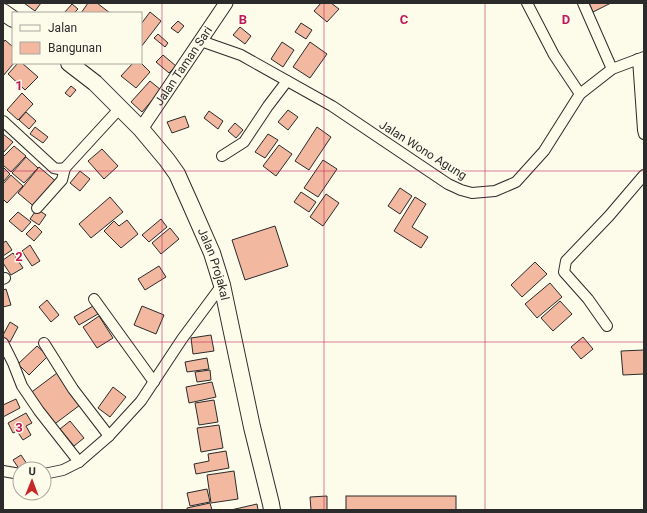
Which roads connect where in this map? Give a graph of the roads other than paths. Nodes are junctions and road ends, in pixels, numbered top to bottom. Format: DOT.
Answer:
graph roads {
  1 [pos="226,3"];
  2 [pos="527,3"];
  3 [pos="583,3"];
  4 [pos="3,12"];
  5 [pos="12,18"];
  6 [pos="201,41"];
  7 [pos="641,58"];
  8 [pos="70,64"];
  9 [pos="612,69"];
  10 [pos="287,81"];
  11 [pos="580,94"];
  12 [pos="120,108"];
  13 [pos="3,121"];
  14 [pos="141,129"];
  15 [pos="644,134"];
  16 [pos="222,156"];
  17 [pos="65,168"];
  18 [pos="644,175"];
  19 [pos="37,208"];
  20 [pos="222,285"];
  21 [pos="94,299"];
  22 [pos="607,326"];
  23 [pos="44,342"];
  24 [pos="3,343"];
  25 [pos="154,382"];
  26 [pos="109,436"];
  27 [pos="79,462"];
  28 [pos="52,472"];
  29 [pos="272,510"];
  1 -- 6 [label="street, Jalan Taman Sari"];
  2 -- 11 [label="street"];
  3 -- 9 [label="street"];
  4 -- 5 [label="main road"];
  6 -- 10 [label="street, Jalan Wono Agung"];
  6 -- 14 [label="street, Jalan Taman Sari"];
  7 -- 9 [label="street, Jalan Wono Agung"];
  7 -- 15 [label="street"];
  8 -- 12 [label="main road, Jalan Projakal"];
  9 -- 11 [label="street, Jalan Wono Agung"];
  10 -- 11 [label="street, Jalan Wono Agung"];
  10 -- 16 [label="street"];
  12 -- 14 [label="main road, Jalan Projakal"];
  12 -- 17 [label="street"];
  13 -- 17 [label="street"];
  14 -- 20 [label="main road, Jalan Projakal"];
  17 -- 19 [label="street"];
  18 -- 22 [label="street"];
  20 -- 25 [label="street"];
  20 -- 29 [label="main road, Jalan Projakal"];
  21 -- 25 [label="street"];
  23 -- 26 [label="street"];
  24 -- 27 [label="street"];
  25 -- 26 [label="street"];
  26 -- 27 [label="street"];
  27 -- 28 [label="street"];
}
